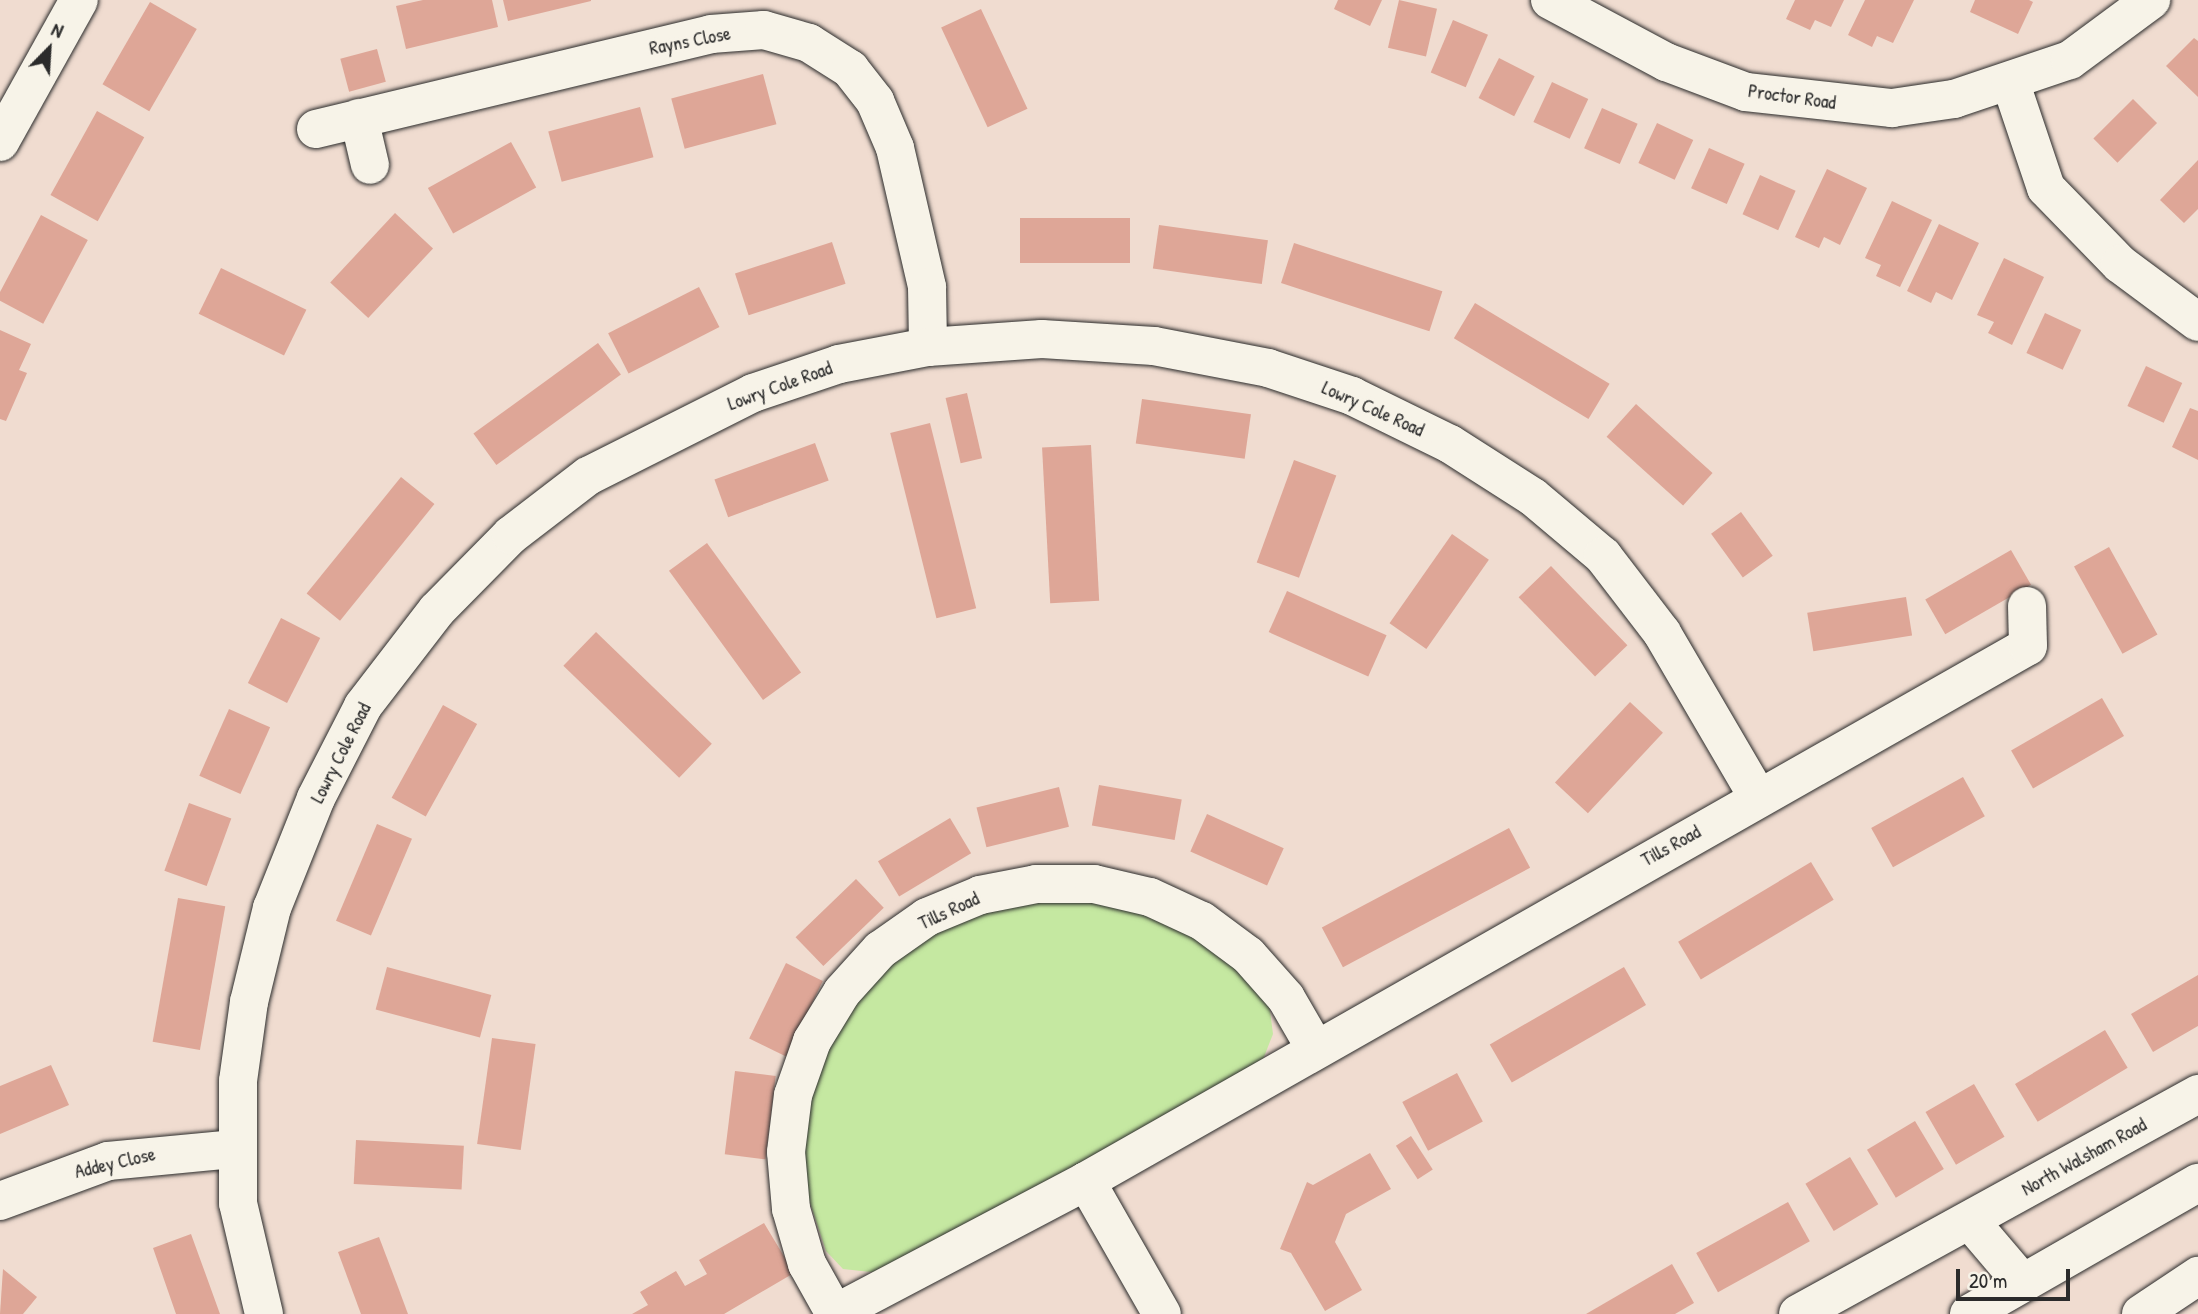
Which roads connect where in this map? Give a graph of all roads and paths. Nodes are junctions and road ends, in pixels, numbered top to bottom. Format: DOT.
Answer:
graph roads {
  1 [pos="79,0"];
  2 [pos="1550,0"];
  3 [pos="2144,2"];
  4 [pos="2010,81"];
  5 [pos="359,118"];
  6 [pos="316,129"];
  7 [pos="0,142"];
  8 [pos="370,164"];
  9 [pos="2198,322"];
  10 [pos="928,347"];
  11 [pos="2027,606"];
  12 [pos="1758,797"];
  13 [pos="1315,1048"];
  14 [pos="2198,1094"];
  15 [pos="235,1149"];
  16 [pos="1086,1181"];
  17 [pos="2198,1183"];
  18 [pos="0,1201"];
  19 [pos="1970,1221"];
  20 [pos="2198,1276"];
  21 [pos="2021,1280"];
  22 [pos="264,1314"];
  23 [pos="834,1314"];
  24 [pos="1162,1314"];
  25 [pos="1798,1314"];
  26 [pos="1969,1314"];
  27 [pos="2141,1314"];
  1 -- 7 [label="street"];
  2 -- 4 [label="street, Proctor Road"];
  3 -- 4 [label="street, Proctor Road"];
  4 -- 9 [label="street"];
  5 -- 6 [label="street, Rayns Close"];
  5 -- 8 [label="street"];
  5 -- 10 [label="street, Rayns Close"];
  10 -- 12 [label="street, Lowry Cole Road"];
  10 -- 15 [label="street, Lowry Cole Road"];
  11 -- 12 [label="street, Tills Road"];
  12 -- 13 [label="street, Tills Road"];
  13 -- 16 [label="street, Tills Road"];
  13 -- 23 [label="street, Tills Road"];
  14 -- 19 [label="street, North Walsham Road"];
  15 -- 18 [label="street, Addey Close"];
  15 -- 22 [label="street, Lowry Cole Road"];
  16 -- 23 [label="street, Tills Road"];
  16 -- 24 [label="street"];
  17 -- 21 [label="street"];
  19 -- 21 [label="street"];
  19 -- 25 [label="street, North Walsham Road"];
  20 -- 27 [label="street"];
  21 -- 26 [label="street"];
}
